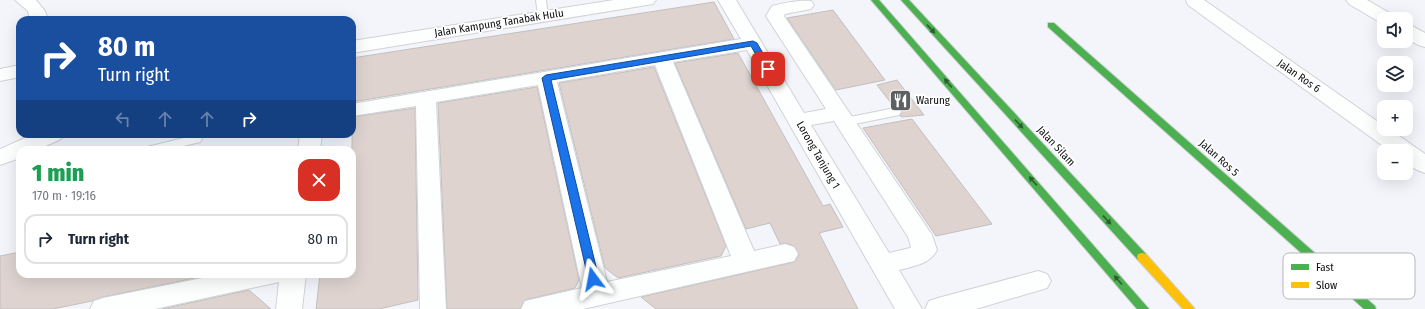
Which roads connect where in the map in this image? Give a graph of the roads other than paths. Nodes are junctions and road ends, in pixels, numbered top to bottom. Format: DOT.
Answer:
graph roads {
  1 [pos="24,0"];
  2 [pos="647,0"];
  3 [pos="727,0"];
  4 [pos="875,0"];
  5 [pos="905,0"];
  6 [pos="1354,0"];
  7 [pos="1194,1"];
  8 [pos="806,5"];
  9 [pos="542,8"];
  10 [pos="1377,13"];
  11 [pos="39,16"];
  12 [pos="1051,25"];
  13 [pos="1413,34"];
  14 [pos="1425,41"];
  15 [pos="753,43"];
  16 [pos="356,46"];
  17 [pos="662,59"];
  18 [pos="16,72"];
  19 [pos="0,75"];
  20 [pos="546,78"];
  21 [pos="426,98"];
  22 [pos="356,109"];
  23 [pos="895,112"];
  24 [pos="842,118"];
  25 [pos="798,121"];
  26 [pos="44,138"];
  27 [pos="195,141"];
  28 [pos="1396,144"];
  29 [pos="26,146"];
  30 [pos="171,146"];
  31 [pos="16,151"];
  32 [pos="1413,156"];
  33 [pos="0,158"];
  34 [pos="1425,165"];
  35 [pos="1308,253"];
  36 [pos="785,254"];
  37 [pos="746,262"];
  38 [pos="882,264"];
  39 [pos="255,278"];
  40 [pos="292,278"];
  41 [pos="1038,281"];
  42 [pos="597,294"];
  43 [pos="1360,299"];
  44 [pos="147,304"];
  45 [pos="103,309"];
  46 [pos="289,309"];
  47 [pos="433,309"];
  48 [pos="534,309"];
  49 [pos="909,309"];
  50 [pos="938,309"];
  51 [pos="1144,309"];
  52 [pos="1190,309"];
  53 [pos="1371,309"];
  1 -- 11 [label="street"];
  2 -- 9 [label="street, Jalan Kampung Tanabak Hulu"];
  3 -- 15 [label="street, Lorong Tanjung 1"];
  51 -- 4 [label="main road, one-way"];
  5 -- 52 [label="main road, Jalan Silam, one-way"];
  6 -- 10 [label="street"];
  7 -- 28 [label="street, Jalan Ros 6"];
  8 -- 24 [label="street"];
  9 -- 16 [label="street, Jalan Kampung Tanabak Hulu"];
  12 -- 35 [label="main road, Jalan Ros 5"];
  13 -- 14 [label="street"];
  15 -- 17 [label="street"];
  15 -- 25 [label="street, Lorong Tanjung 1"];
  17 -- 20 [label="street"];
  17 -- 37 [label="street"];
  18 -- 19 [label="street"];
  20 -- 21 [label="street"];
  20 -- 42 [label="street"];
  21 -- 22 [label="street"];
  21 -- 47 [label="street"];
  23 -- 24 [label="lane"];
  24 -- 25 [label="street"];
  24 -- 38 [label="street"];
  25 -- 38 [label="street, Lorong Tanjung 1"];
  26 -- 29 [label="street"];
  27 -- 30 [label="lane"];
  31 -- 33 [label="street"];
  32 -- 34 [label="street, Jalan Ros 6"];
  36 -- 37 [label="street"];
  37 -- 42 [label="street"];
  38 -- 49 [label="street, Lorong Tanjung 1"];
  39 -- 44 [label="street"];
  40 -- 46 [label="street"];
  41 -- 50 [label="street"];
  42 -- 48 [label="street"];
  43 -- 53 [label="main road, Jalan Ros 5"];
  44 -- 45 [label="street"];
}
